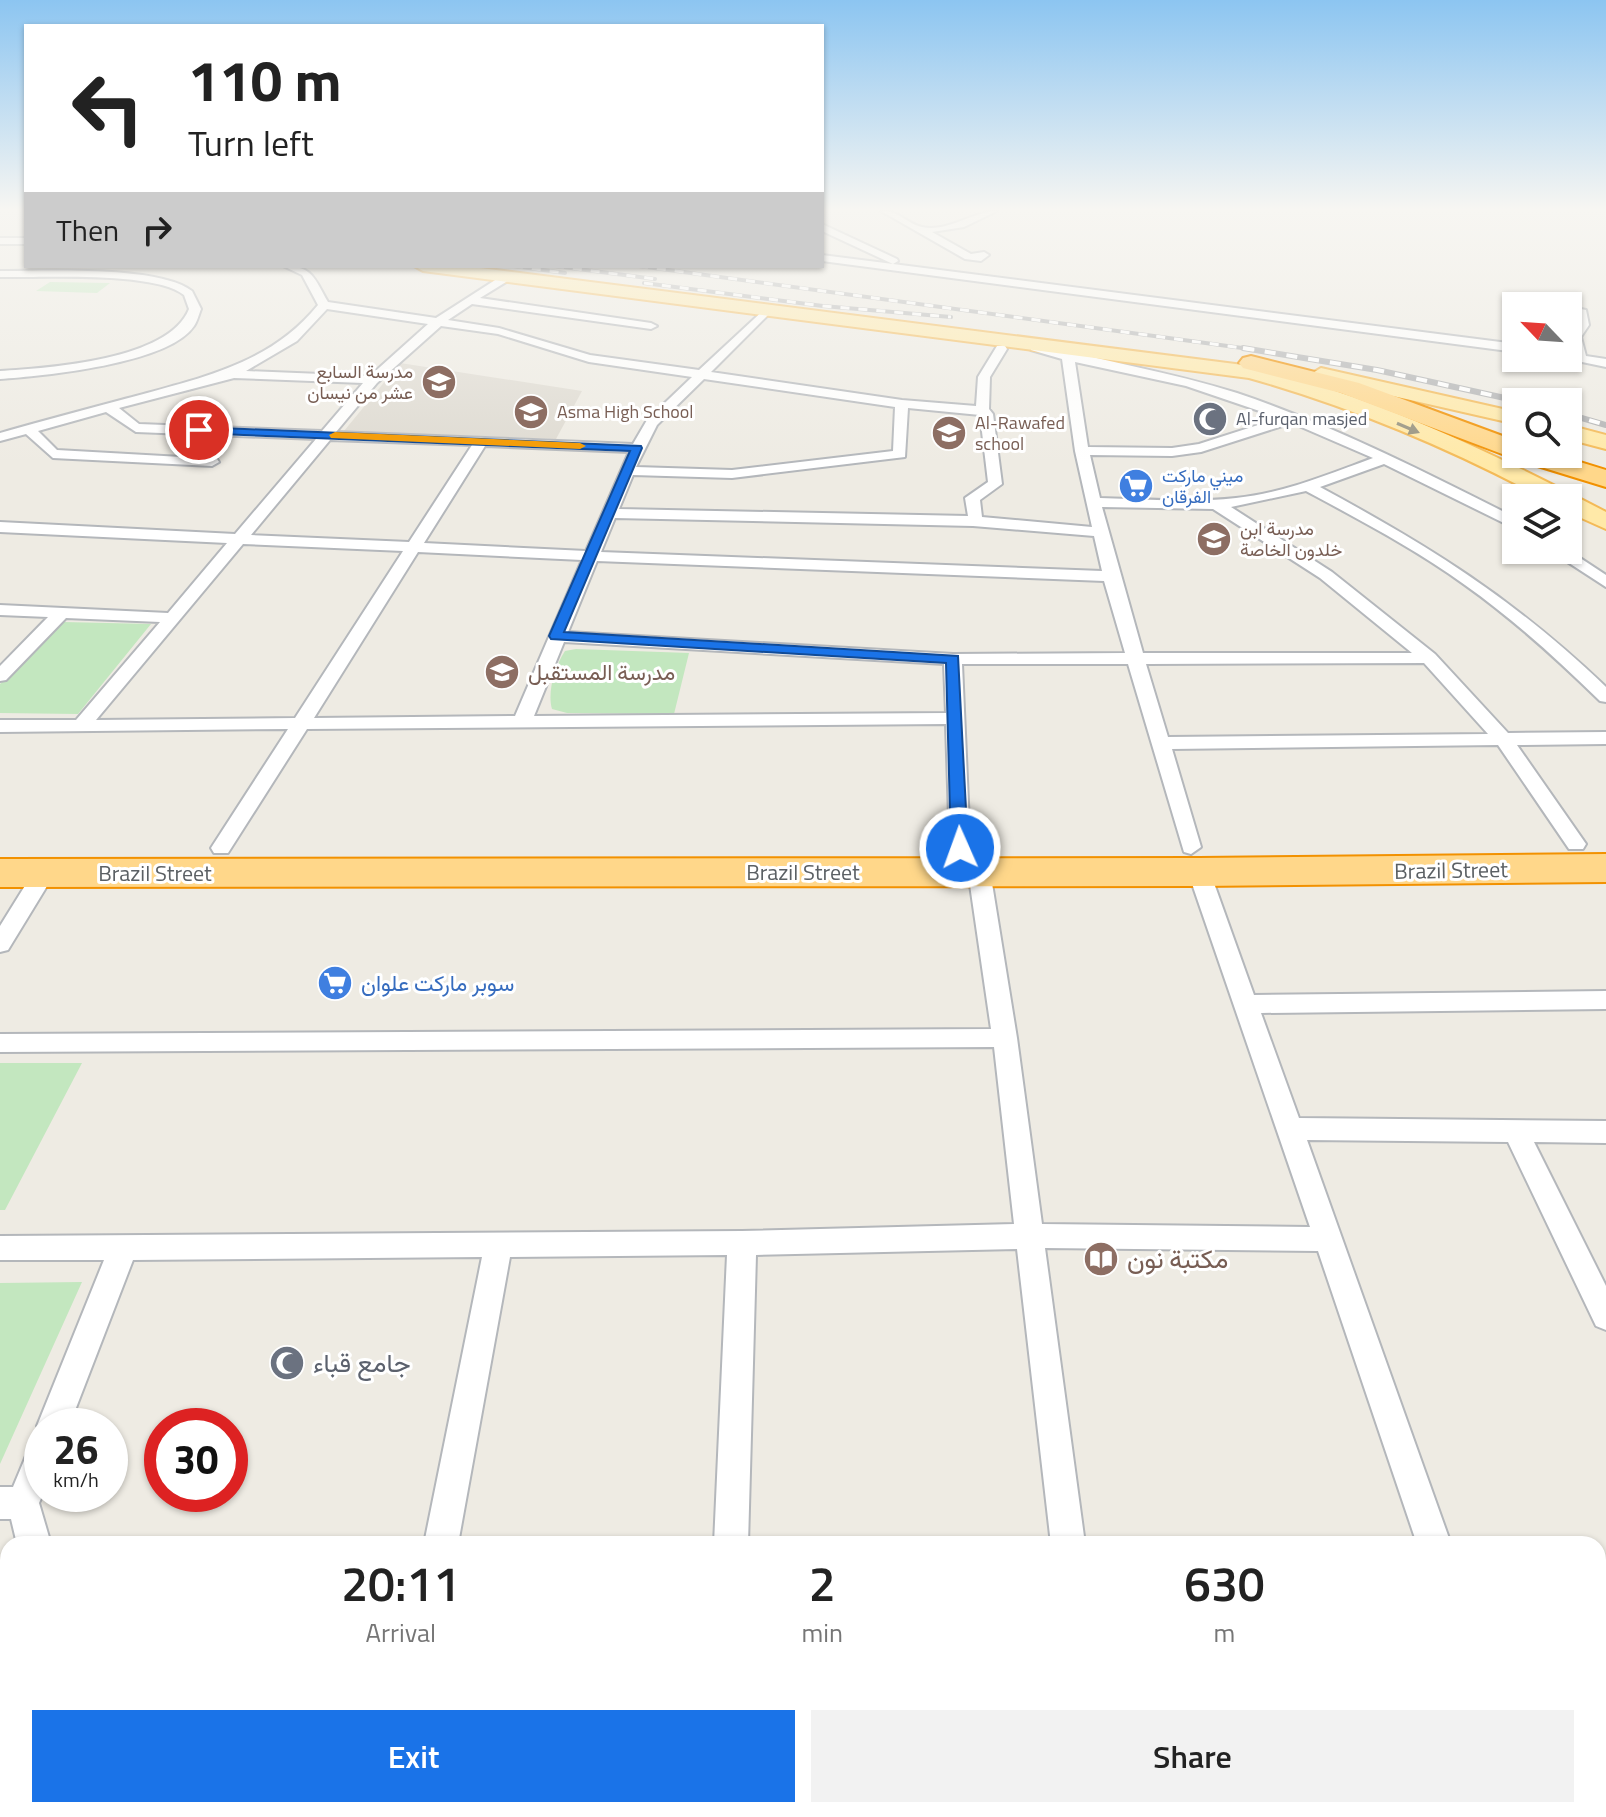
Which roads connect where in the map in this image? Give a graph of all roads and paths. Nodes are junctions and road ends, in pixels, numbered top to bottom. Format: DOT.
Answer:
graph roads {
  1 [pos="190,296"];
  2 [pos="321,296"];
  3 [pos="476,296"];
  4 [pos="655,296"];
  5 [pos="701,296"];
  6 [pos="1115,296"];
  7 [pos="469,300"];
  8 [pos="324,305"];
  9 [pos="767,310"];
  10 [pos="438,320"];
  11 [pos="651,326"];
  12 [pos="1502,346"];
  13 [pos="1035,347"];
  14 [pos="1001,349"];
  15 [pos="1068,359"];
  16 [pos="1582,359"];
  17 [pos="1251,363"];
  18 [pos="1606,363"];
  19 [pos="229,374"];
  20 [pos="0,375"];
  21 [pos="697,376"];
  22 [pos="373,380"];
  23 [pos="902,404"];
  24 [pos="111,409"];
  25 [pos="982,410"];
  26 [pos="1502,415"];
  27 [pos="1291,419"];
  28 [pos="30,430"];
  29 [pos="1,432"];
  30 [pos="327,435"];
  31 [pos="1582,436"];
  32 [pos="481,442"];
  33 [pos="1606,442"];
  34 [pos="1502,445"];
  35 [pos="637,448"];
  36 [pos="1082,451"];
  37 [pos="1387,458"];
  38 [pos="212,462"];
  39 [pos="1571,468"];
  40 [pos="629,471"];
  41 [pos="1606,479"];
  42 [pos="1536,484"];
  43 [pos="1308,486"];
  44 [pos="1092,502"];
  45 [pos="1216,504"];
  46 [pos="1582,509"];
  47 [pos="611,513"];
  48 [pos="1502,517"];
  49 [pos="973,521"];
  50 [pos="1606,522"];
  51 [pos="0,527"];
  52 [pos="1100,532"];
  53 [pos="243,538"];
  54 [pos="414,545"];
  55 [pos="592,556"];
  56 [pos="1578,564"];
  57 [pos="1111,576"];
  58 [pos="1606,582"];
  59 [pos="0,610"];
  60 [pos="62,613"];
  61 [pos="174,618"];
  62 [pos="556,636"];
  63 [pos="1429,658"];
  64 [pos="953,659"];
  65 [pos="1136,661"];
  66 [pos="0,676"];
  67 [pos="1606,697"];
  68 [pos="955,718"];
  69 [pos="522,722"];
  70 [pos="303,724"];
  71 [pos="82,725"];
  72 [pos="0,726"];
  73 [pos="1606,738"];
  74 [pos="1503,739"];
  75 [pos="1161,743"];
  76 [pos="221,848"];
  77 [pos="0,849"];
  78 [pos="1596,852"];
  79 [pos="1195,859"];
  80 [pos="969,860"];
  81 [pos="0,873"];
  82 [pos="44,873"];
  83 [pos="0,944"];
  84 [pos="1606,1000"];
  85 [pos="1246,1004"];
  86 [pos="1005,1038"];
  87 [pos="0,1043"];
  88 [pos="1290,1129"];
  89 [pos="1516,1132"];
  90 [pos="1606,1132"];
  91 [pos="1028,1236"];
  92 [pos="1328,1239"];
  93 [pos="499,1243"];
  94 [pos="742,1243"];
  95 [pos="0,1248"];
  96 [pos="123,1248"];
  97 [pos="1606,1316"];
  98 [pos="60,1408"];
  99 [pos="24,1484"];
  100 [pos="12,1503"];
  101 [pos="30,1536"];
  102 [pos="443,1536"];
  103 [pos="731,1536"];
  104 [pos="1067,1536"];
  105 [pos="1431,1536"];
  1 -- 20 [label="street"];
  2 -- 8 [label="street"];
  3 -- 7 [label="street"];
  4 -- 9 [label="main road"];
  5 -- 17 [label="main road"];
  6 -- 12 [label="street"];
  7 -- 10 [label="street"];
  7 -- 11 [label="street"];
  8 -- 10 [label="street"];
  8 -- 19 [label="street"];
  9 -- 13 [label="main road"];
  9 -- 21 [label="street"];
  10 -- 21 [label="street"];
  10 -- 22 [label="street"];
  13 -- 15 [label="street"];
  13 -- 42 [label="main road, one-way"];
  14 -- 25 [label="street"];
  15 -- 27 [label="street"];
  15 -- 36 [label="street"];
  16 -- 18 [label="street"];
  17 -- 26 [label="main road"];
  17 -- 34 [label="highway"];
  19 -- 22 [label="street"];
  19 -- 24 [label="street"];
  21 -- 23 [label="street"];
  21 -- 35 [label="street"];
  22 -- 30 [label="street"];
  23 -- 25 [label="street"];
  23 -- 40 [label="street"];
  24 -- 28 [label="street"];
  24 -- 30 [label="street"];
  25 -- 49 [label="street"];
  27 -- 36 [label="street"];
  27 -- 37 [label="street"];
  28 -- 29 [label="street"];
  28 -- 38 [label="street"];
  30 -- 32 [label="street"];
  30 -- 53 [label="street"];
  31 -- 33 [label="main road"];
  32 -- 35 [label="street"];
  32 -- 54 [label="street"];
  35 -- 40 [label="street"];
  36 -- 44 [label="street"];
  37 -- 43 [label="street"];
  37 -- 48 [label="street"];
  39 -- 41 [label="highway"];
  40 -- 47 [label="street"];
  43 -- 45 [label="street"];
  43 -- 67 [label="street"];
  44 -- 45 [label="street"];
  44 -- 52 [label="street"];
  45 -- 63 [label="street"];
  46 -- 50 [label="main road"];
  47 -- 49 [label="street"];
  47 -- 55 [label="street"];
  49 -- 52 [label="street"];
  51 -- 53 [label="street"];
  52 -- 57 [label="street"];
  53 -- 54 [label="street"];
  53 -- 61 [label="street"];
  54 -- 55 [label="street"];
  54 -- 70 [label="street"];
  55 -- 57 [label="street"];
  55 -- 62 [label="street"];
  56 -- 58 [label="street"];
  57 -- 65 [label="street"];
  59 -- 60 [label="street"];
  60 -- 61 [label="street"];
  60 -- 66 [label="street"];
  61 -- 71 [label="street"];
  62 -- 64 [label="street"];
  62 -- 69 [label="street"];
  63 -- 65 [label="street"];
  63 -- 74 [label="street"];
  64 -- 65 [label="street"];
  64 -- 68 [label="street"];
  65 -- 75 [label="street"];
  68 -- 69 [label="street"];
  68 -- 80 [label="street"];
  69 -- 70 [label="street"];
  70 -- 71 [label="street"];
  70 -- 76 [label="street"];
  71 -- 72 [label="street"];
  73 -- 74 [label="street"];
  74 -- 75 [label="street"];
  74 -- 78 [label="street"];
  75 -- 79 [label="street"];
  76 -- 77 [label="highway, Brazil Street"];
  76 -- 80 [label="highway, Brazil Street"];
  78 -- 79 [label="highway, Brazil Street"];
  79 -- 80 [label="highway, Brazil Street"];
  79 -- 85 [label="street"];
  80 -- 82 [label="highway, Brazil Street"];
  80 -- 86 [label="street"];
  81 -- 82 [label="highway, Brazil Street"];
  82 -- 83 [label="street"];
  84 -- 85 [label="street"];
  85 -- 88 [label="street"];
  86 -- 87 [label="street"];
  86 -- 91 [label="street"];
  88 -- 89 [label="street"];
  88 -- 92 [label="street"];
  89 -- 90 [label="street"];
  89 -- 97 [label="street"];
  91 -- 92 [label="street"];
  91 -- 94 [label="street"];
  91 -- 104 [label="street"];
  92 -- 105 [label="street"];
  93 -- 94 [label="street"];
  93 -- 96 [label="street"];
  93 -- 102 [label="street"];
  94 -- 103 [label="street"];
  95 -- 96 [label="street"];
  96 -- 98 [label="street"];
  99 -- 100 [label="street"];
  100 -- 101 [label="street"];
}
